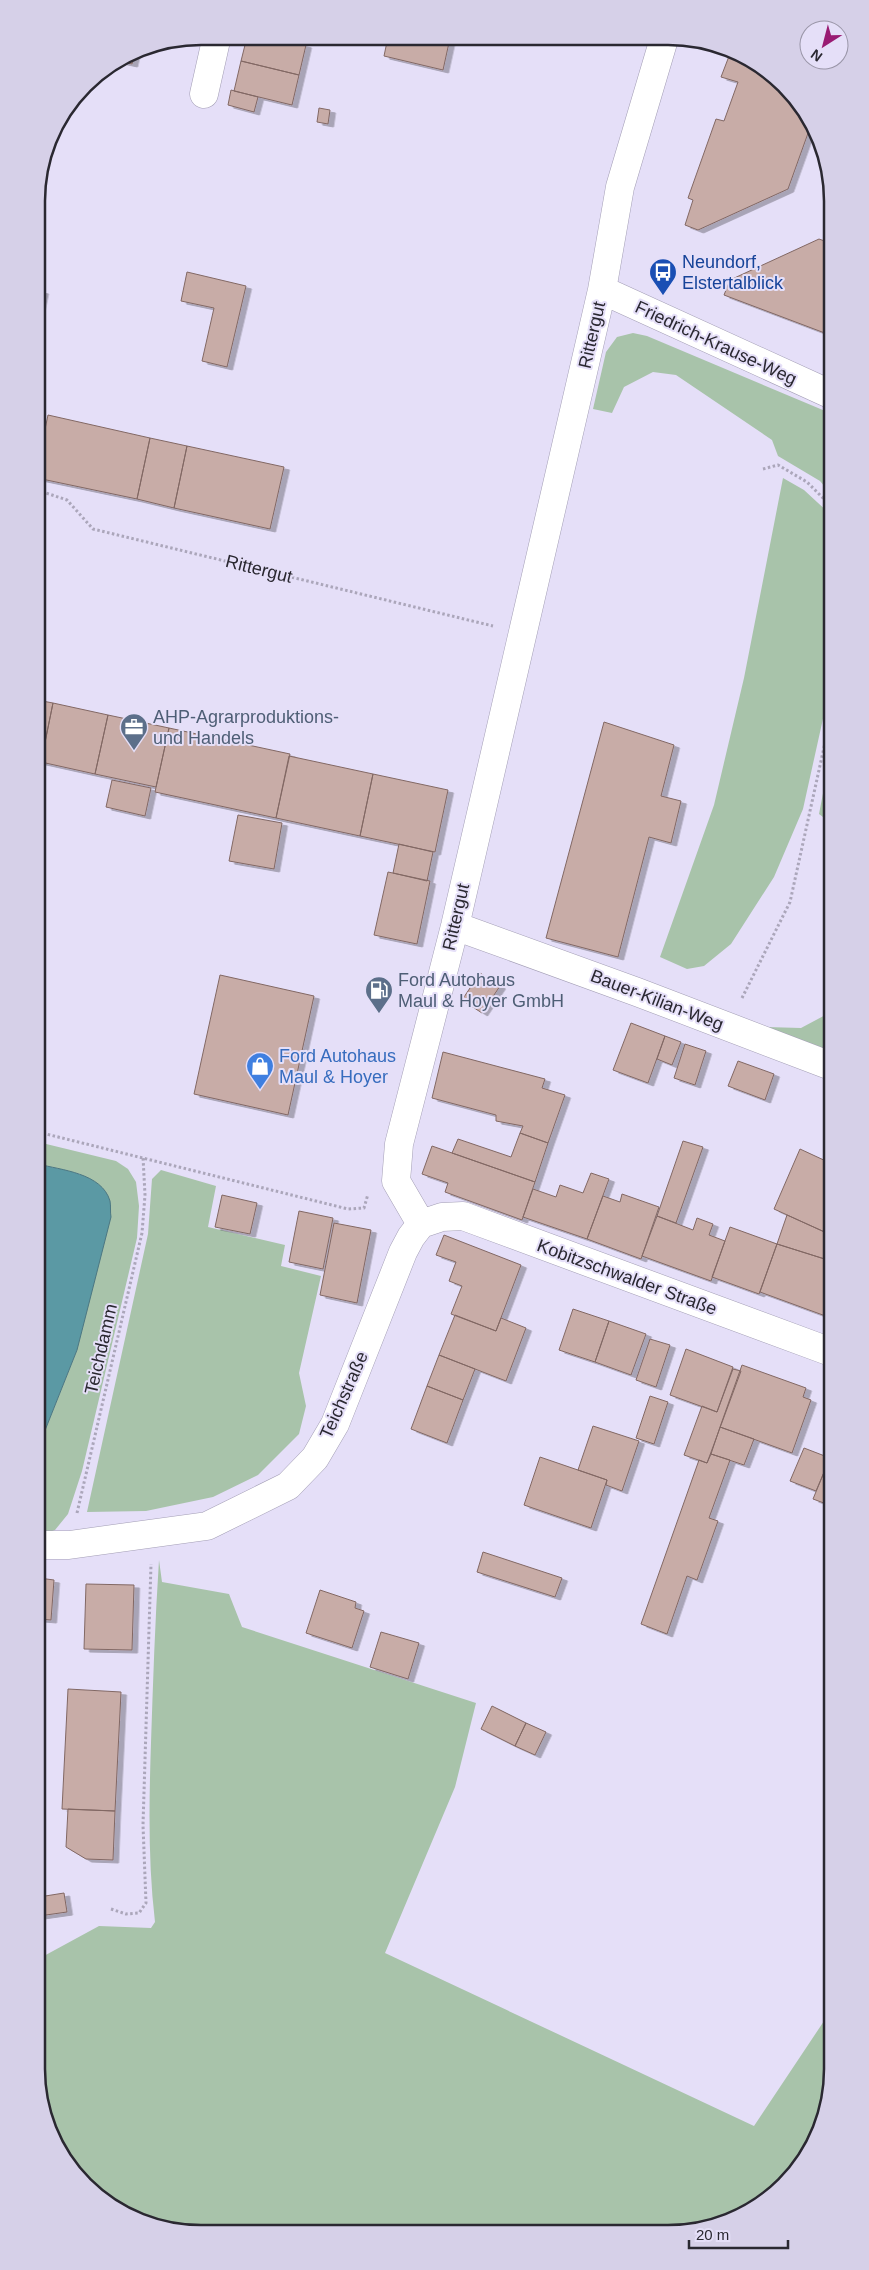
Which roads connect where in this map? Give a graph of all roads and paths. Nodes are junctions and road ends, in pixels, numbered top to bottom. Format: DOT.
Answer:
graph roads {
  1 [pos="215,45"];
  2 [pos="662,45"];
  3 [pos="204,94"];
  4 [pos="602,290"];
  5 [pos="824,391"];
  6 [pos="763,470"];
  7 [pos="45,493"];
  8 [pos="824,499"];
  9 [pos="522,633"];
  10 [pos="824,747"];
  11 [pos="455,926"];
  12 [pos="728,1027"];
  13 [pos="824,1063"];
  14 [pos="45,1134"];
  15 [pos="143,1157"];
  16 [pos="368,1190"];
  17 [pos="422,1224"];
  18 [pos="824,1349"];
  19 [pos="150,1534"];
  20 [pos="45,1545"];
  21 [pos="69,1545"];
  22 [pos="111,1909"];
  1 -- 3 [label="street"];
  2 -- 4 [label="street, Rittergut"];
  4 -- 5 [label="street, Friedrich-Krause-Weg"];
  4 -- 9 [label="street, Rittergut"];
  6 -- 8 [label="path"];
  7 -- 9 [label="path, Rittergut"];
  9 -- 11 [label="street, Rittergut"];
  10 -- 12 [label="path"];
  11 -- 12 [label="street, Bauer-Kilian-Weg"];
  11 -- 17 [label="street, Rittergut"];
  12 -- 13 [label="street, Bauer-Kilian-Weg"];
  14 -- 15 [label="path"];
  15 -- 16 [label="path"];
  15 -- 21 [label="path, Teichdamm"];
  17 -- 18 [label="street, Kobitzschwalder Straße"];
  17 -- 19 [label="street, Teichstraße"];
  19 -- 21 [label="street, Teichstraße"];
  19 -- 22 [label="path"];
  20 -- 21 [label="street, Teichstraße"];
}
